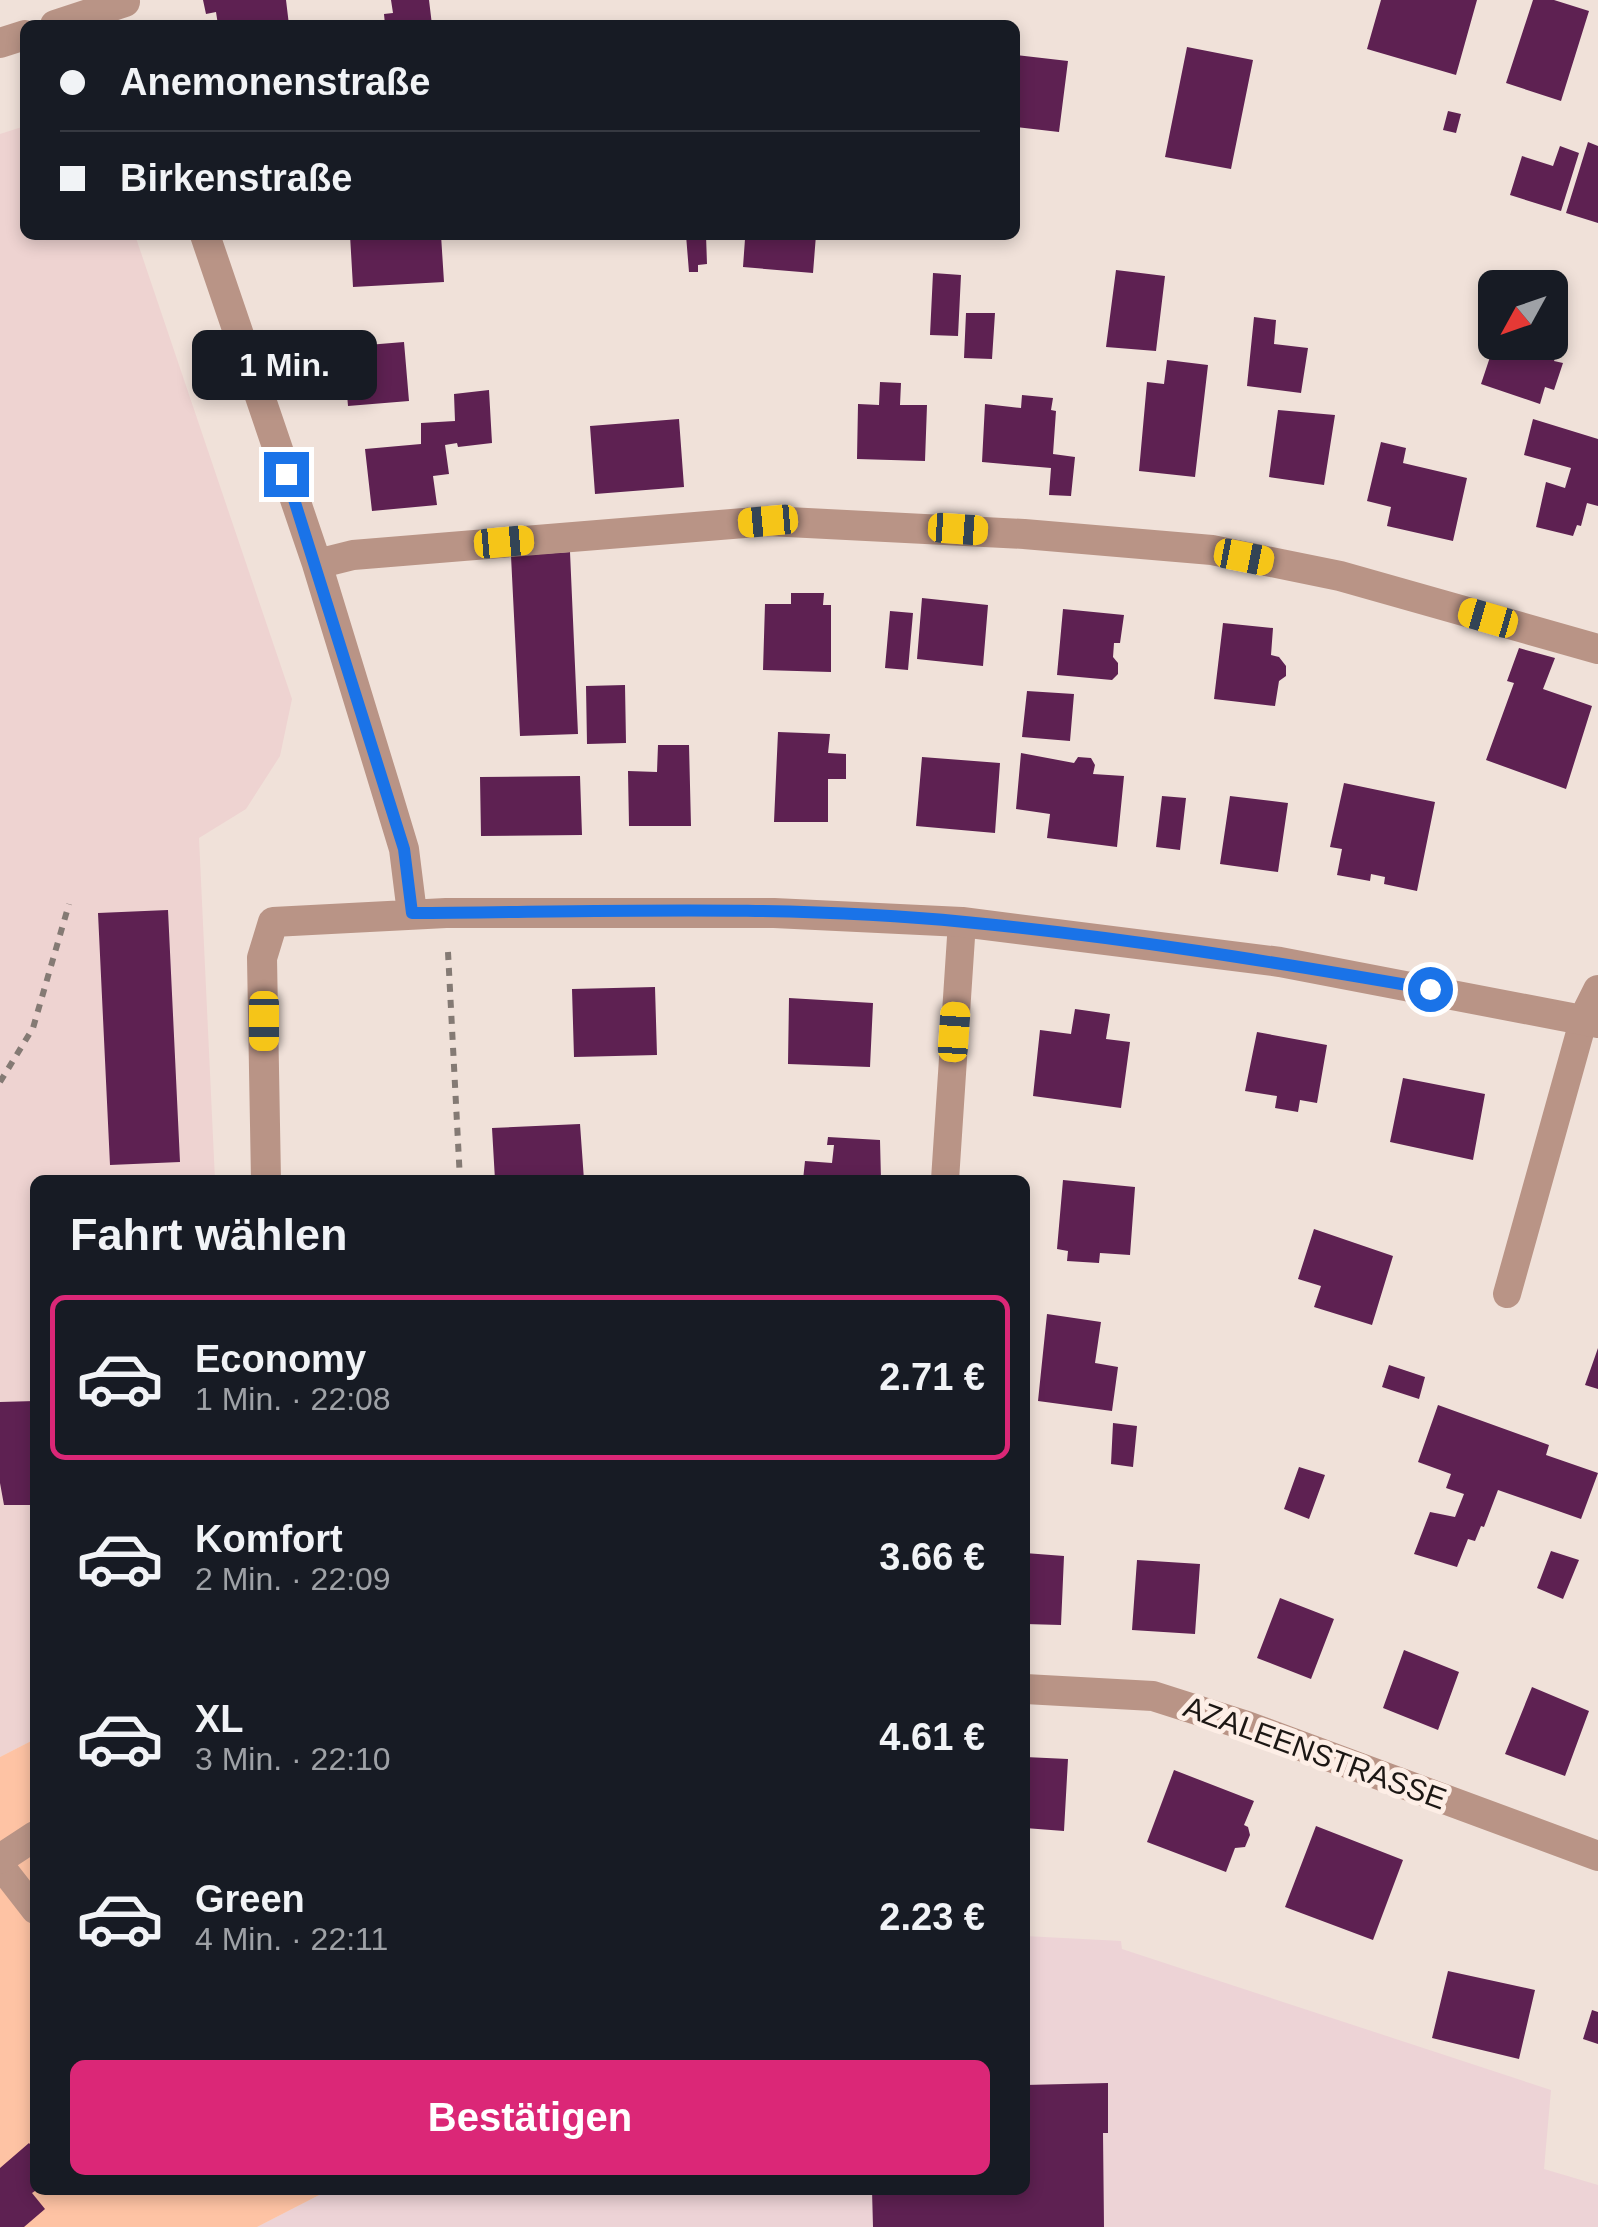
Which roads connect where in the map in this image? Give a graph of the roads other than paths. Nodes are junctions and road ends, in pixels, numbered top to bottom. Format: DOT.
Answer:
graph roads {
  1 [pos="128,9"];
  2 [pos="78,20"];
  3 [pos="207,240"];
  4 [pos="316,564"];
  5 [pos="1598,649"];
  6 [pos="412,913"];
  7 [pos="962,922"];
  8 [pos="1598,990"];
  9 [pos="1591,1021"];
  10 [pos="266,1175"];
  11 [pos="944,1175"];
  12 [pos="1507,1294"];
  13 [pos="1030,1688"];
  14 [pos="30,1840"];
  15 [pos="1598,1856"];
  16 [pos="0,1862"];
  17 [pos="30,1903"];
  1 -- 2 [label="street"];
  3 -- 4 [label="street"];
  4 -- 5 [label="street"];
  4 -- 6 [label="street"];
  6 -- 7 [label="street"];
  6 -- 10 [label="street"];
  7 -- 9 [label="street"];
  7 -- 11 [label="lane"];
  8 -- 9 [label="street"];
  9 -- 12 [label="lane"];
  13 -- 15 [label="street, AZALEENSTRASSE"];
  14 -- 16 [label="street"];
  16 -- 17 [label="lane"];
}
